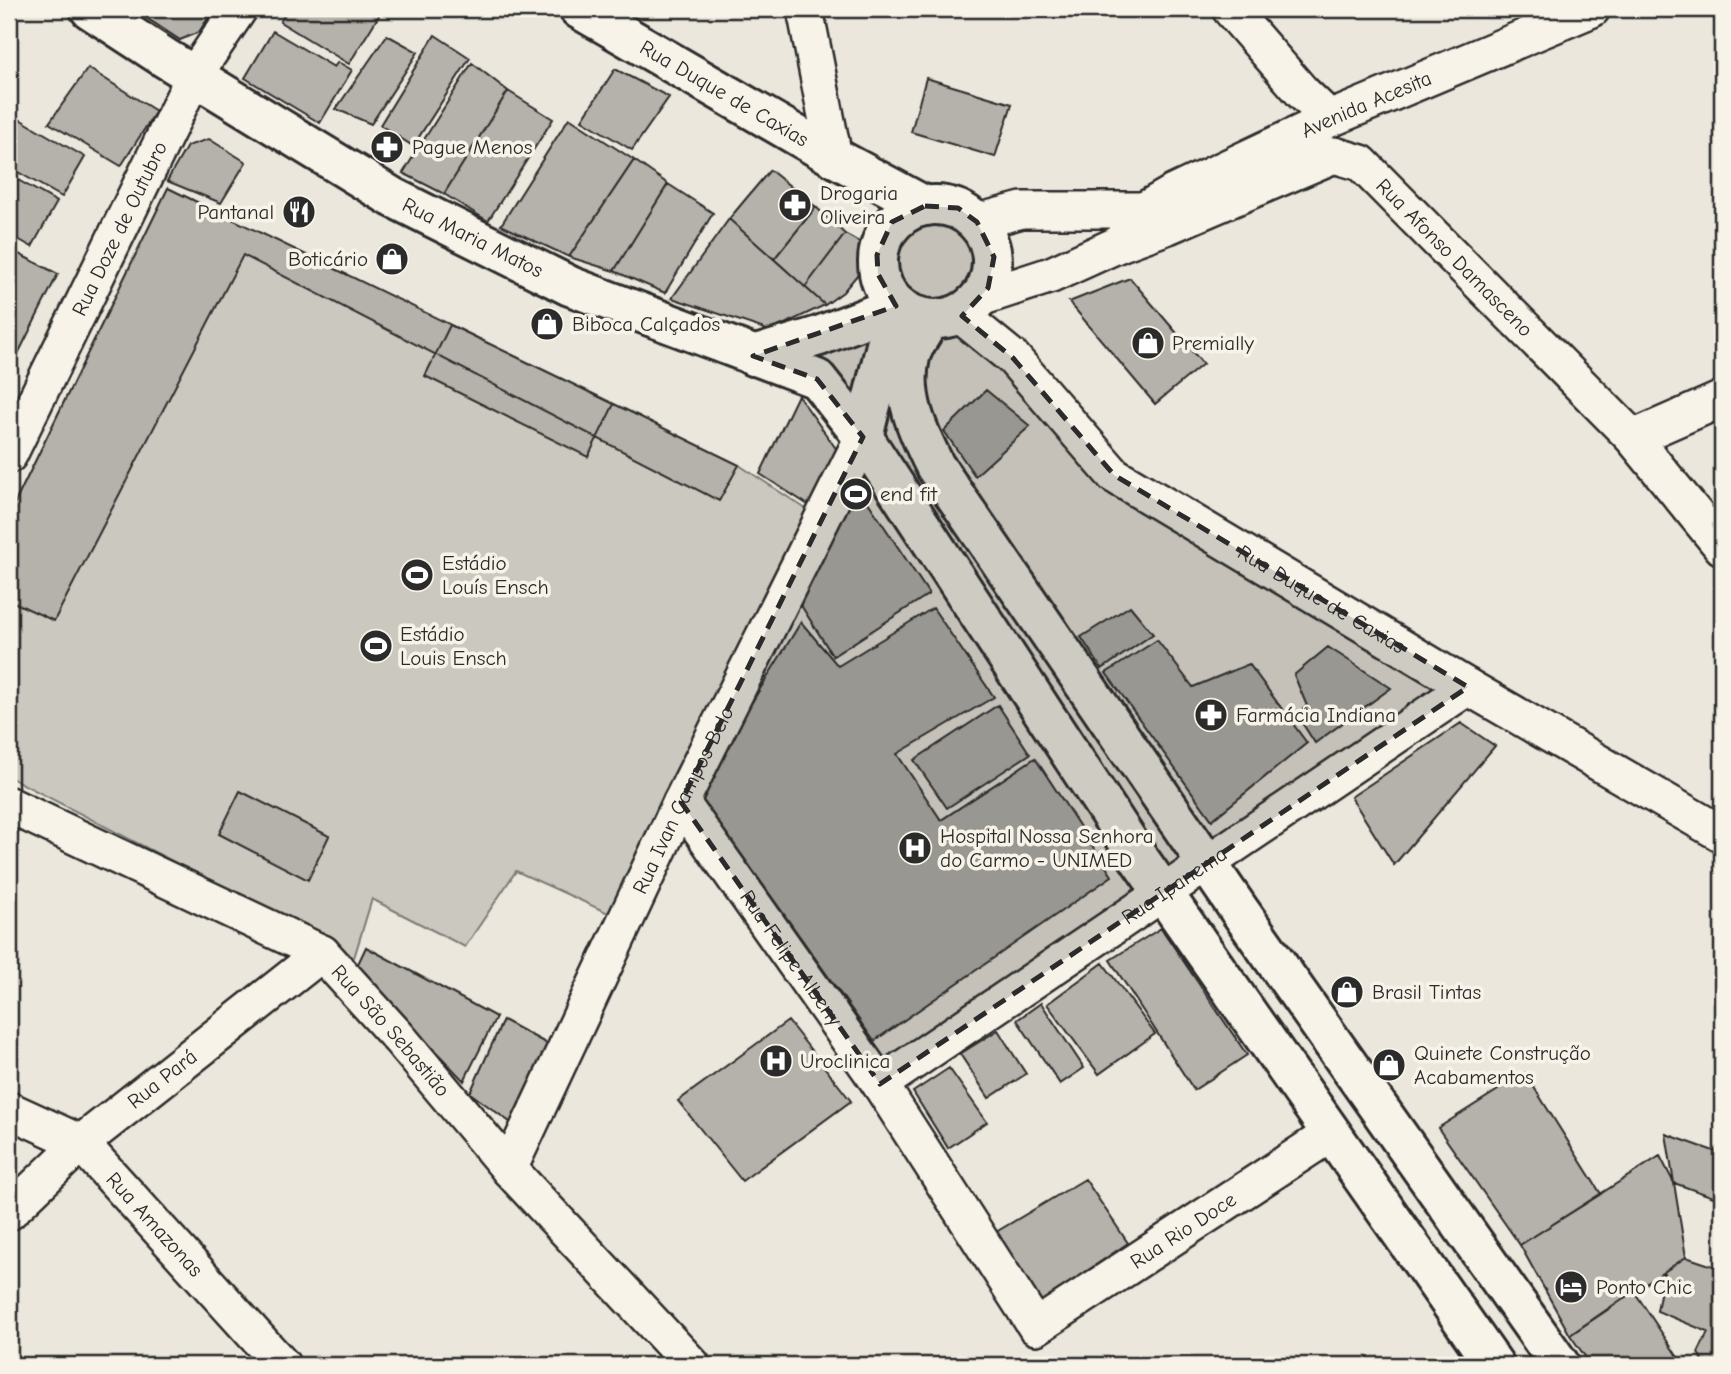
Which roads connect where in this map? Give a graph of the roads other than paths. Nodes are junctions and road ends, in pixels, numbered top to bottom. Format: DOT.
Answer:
graph roads {
  1 [pos="90,9"];
  2 [pos="239,9"];
  3 [pos="579,9"];
  4 [pos="805,9"];
  5 [pos="1230,9"];
  6 [pos="1592,9"];
  7 [pos="195,74"];
  8 [pos="1330,119"];
  9 [pos="834,158"];
  10 [pos="925,206"];
  11 [pos="1144,210"];
  12 [pos="976,222"];
  13 [pos="1119,244"];
  14 [pos="941,309"];
  15 [pos="753,356"];
  16 [pos="1722,399"];
  17 [pos="19,407"];
  18 [pos="863,437"];
  19 [pos="1633,438"];
  20 [pos="9,455"];
  21 [pos="1722,547"];
  22 [pos="1468,687"];
  23 [pos="681,802"];
  24 [pos="9,805"];
  25 [pos="1722,834"];
  26 [pos="1208,862"];
  27 [pos="1164,892"];
  28 [pos="322,953"];
  29 [pos="880,1084"];
  30 [pos="9,1110"];
  31 [pos="1332,1133"];
  32 [pos="81,1143"];
  33 [pos="509,1169"];
  34 [pos="9,1212"];
  35 [pos="1036,1327"];
  36 [pos="270,1361"];
  37 [pos="684,1362"];
  38 [pos="1486,1362"];
  39 [pos="1560,1365"];
  1 -- 7 [label="main road, Rua Maria Matos"];
  2 -- 7 [label="street, Rua Doze de Outubro"];
  3 -- 9 [label="main road, Rua Duque de Caxias"];
  4 -- 9 [label="street"];
  5 -- 8 [label="street"];
  6 -- 8 [label="street, Avenida Acesita"];
  7 -- 15 [label="main road, Rua Maria Matos"];
  7 -- 17 [label="street, Rua Doze de Outubro"];
  8 -- 11 [label="street, Avenida Acesita"];
  9 -- 10 [label="main road, Rua Duque de Caxias"];
  10 -- 12 [label="main road"];
  10 -- 14 [label="main road"];
  11 -- 12 [label="street"];
  11 -- 13 [label="street, Avenida Acesita"];
  12 -- 14 [label="main road"];
  13 -- 14 [label="street, Avenida Acesita"];
  13 -- 19 [label="street, Rua Afonso Damasceno"];
  14 -- 15 [label="main road"];
  14 -- 18 [label="main road"];
  14 -- 22 [label="street, Rua Duque de Caxias"];
  14 -- 26 [label="main road"];
  15 -- 18 [label="main road, Rua Maria Matos"];
  16 -- 19 [label="street"];
  17 -- 20 [label="street, Rua Doze de Outubro"];
  18 -- 23 [label="street, Rua Ivan Campos Belo"];
  18 -- 27 [label="main road, Rua Maria Matos"];
  19 -- 21 [label="street, Rua Afonso Damasceno"];
  22 -- 25 [label="street, Rua Duque de Caxias"];
  22 -- 26 [label="street, Rua Ipanema"];
  23 -- 29 [label="street, Rua Felipe Albeny"];
  23 -- 33 [label="street, Rua Ivan Campos Belo"];
  24 -- 28 [label="street, Rua São Sebastião"];
  26 -- 27 [label="street, Rua Ipanema"];
  26 -- 39 [label="main road"];
  27 -- 29 [label="street, Rua Ipanema"];
  27 -- 31 [label="main road, Rua Maria Matos"];
  28 -- 32 [label="street, Rua Pará"];
  28 -- 33 [label="street, Rua São Sebastião"];
  29 -- 35 [label="street, Rua Felipe Albeny"];
  30 -- 32 [label="street, Rua Amazonas"];
  31 -- 35 [label="street, Rua Rio Doce"];
  31 -- 38 [label="main road, Rua Maria Matos"];
  32 -- 34 [label="street, Rua Pará"];
  32 -- 36 [label="street, Rua Amazonas"];
  33 -- 37 [label="street, Rua São Sebastião"];
}
